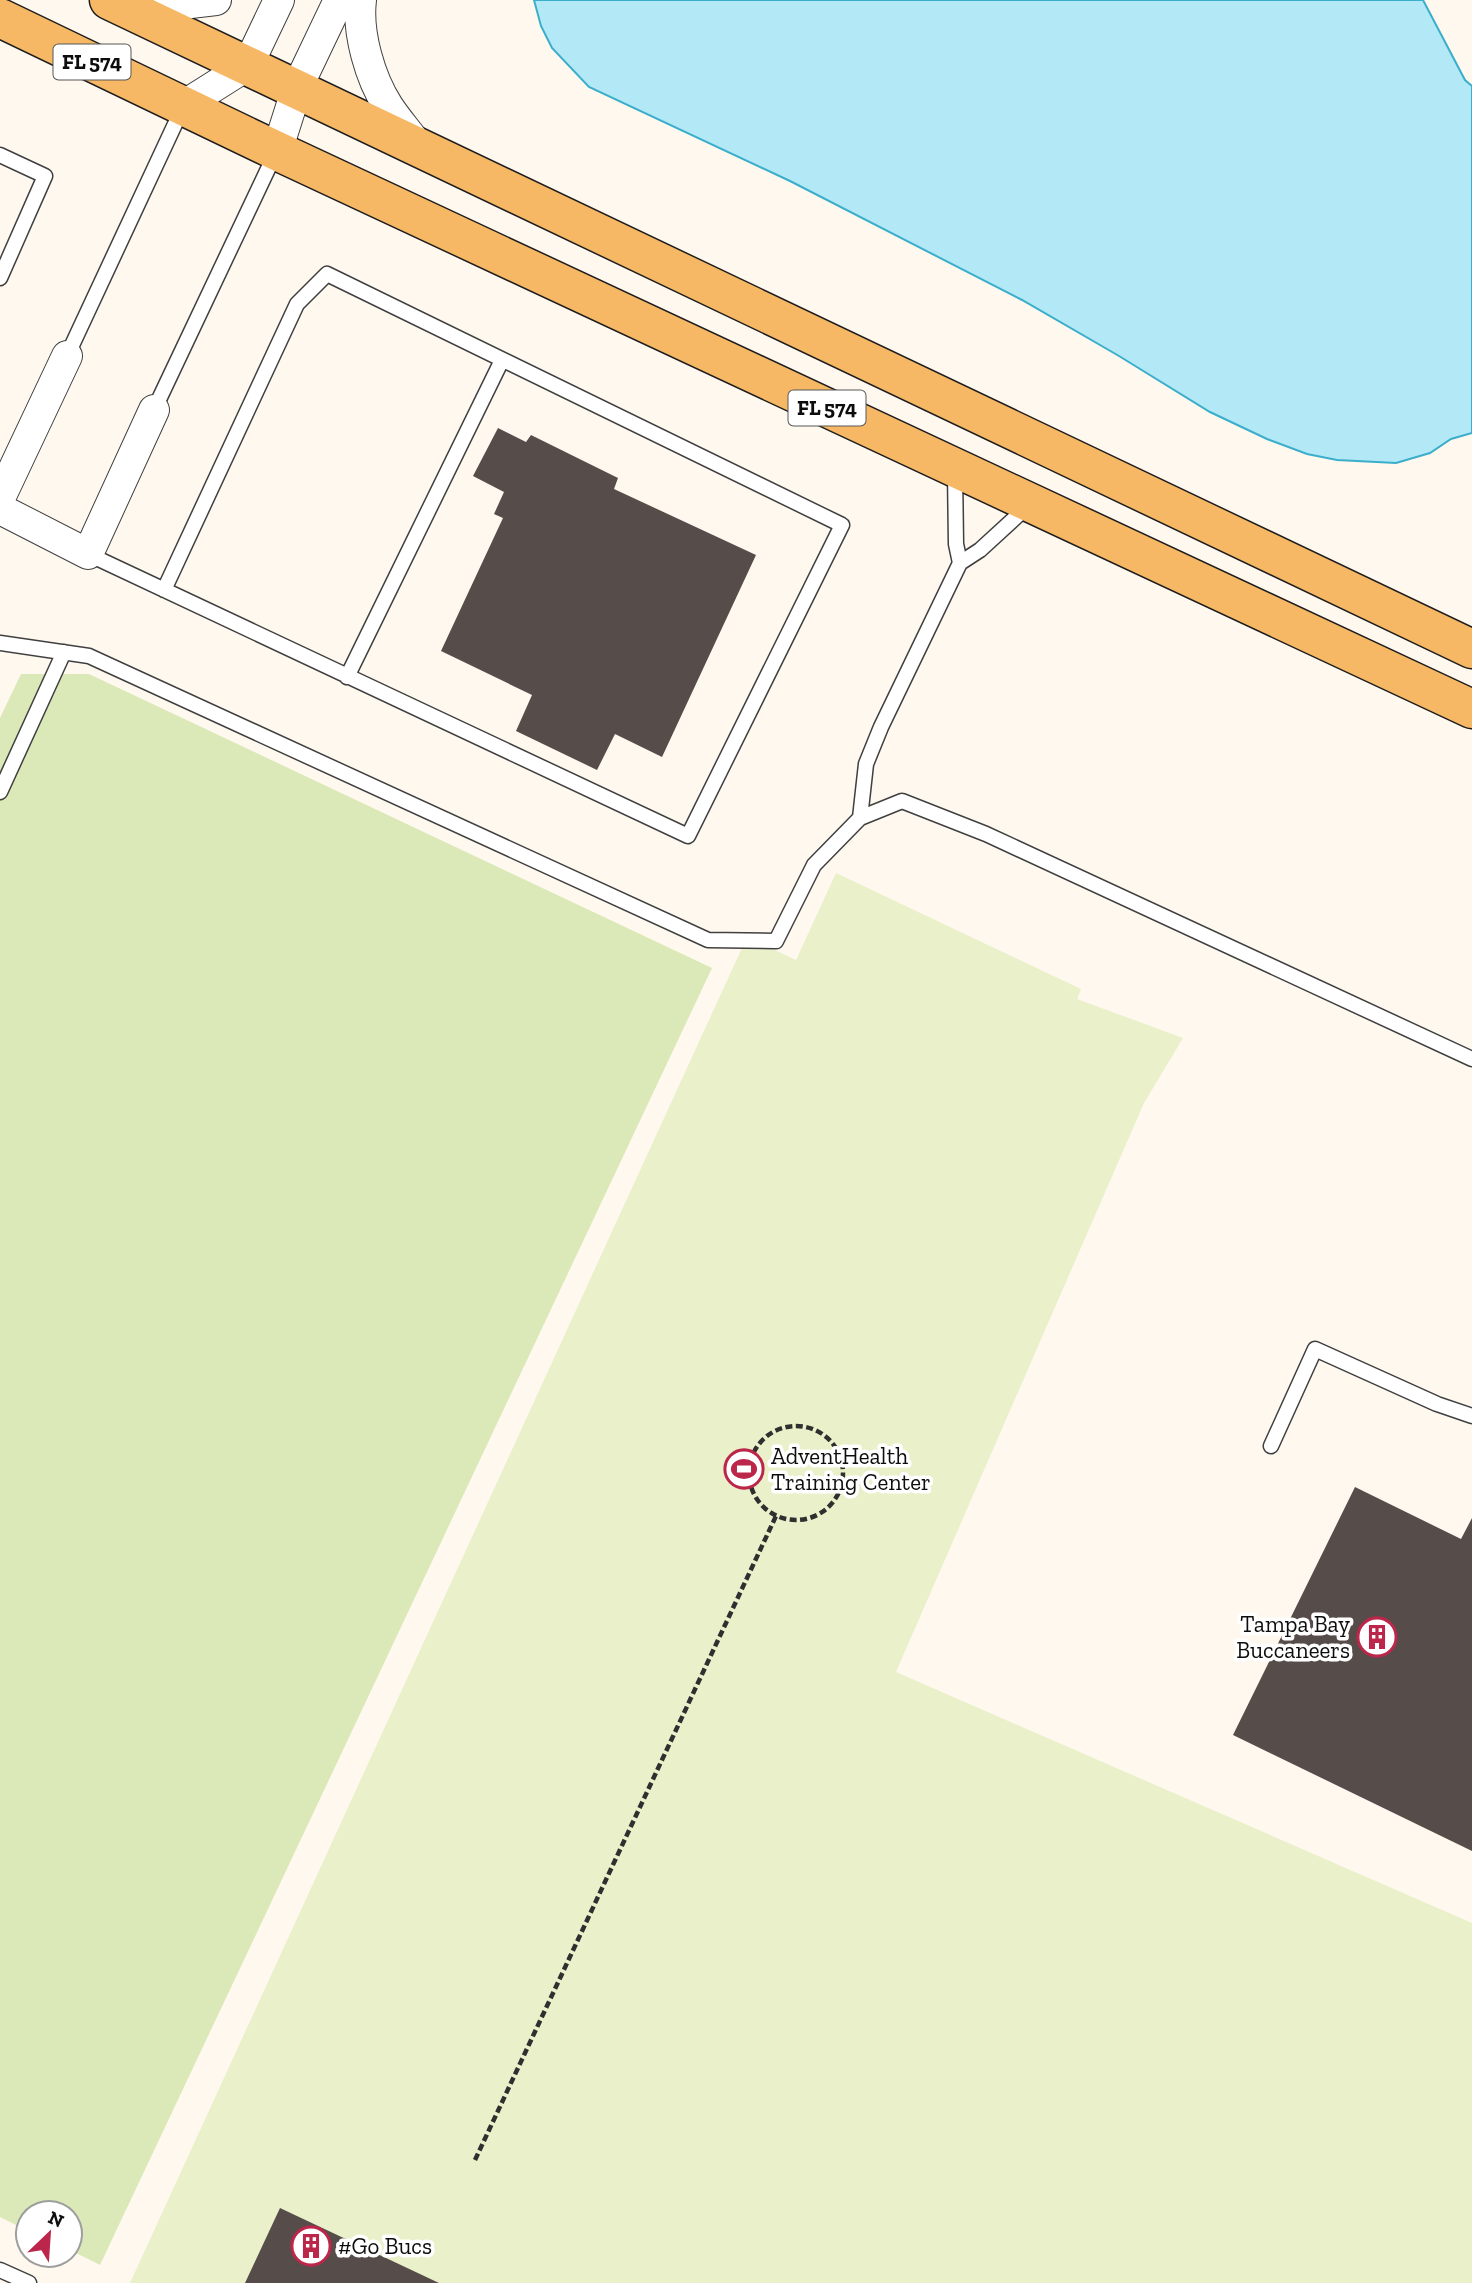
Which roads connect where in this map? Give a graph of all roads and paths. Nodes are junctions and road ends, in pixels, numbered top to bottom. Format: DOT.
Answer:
graph roads {
  1 [pos="216,0"];
  2 [pos="279,0"];
  3 [pos="339,0"];
  4 [pos="361,0"];
  5 [pos="120,5"];
  6 [pos="0,18"];
  7 [pos="248,65"];
  8 [pos="297,88"];
  9 [pos="183,106"];
  10 [pos="418,146"];
  11 [pos="277,151"];
  12 [pos="0,156"];
  13 [pos="0,278"];
  14 [pos="67,356"];
  15 [pos="502,359"];
  16 [pos="154,410"];
  17 [pos="955,468"];
  18 [pos="0,498"];
  19 [pos="1031,503"];
  20 [pos="0,509"];
  21 [pos="88,554"];
  22 [pos="960,563"];
  23 [pos="164,590"];
  24 [pos="0,643"];
  25 [pos="1472,649"];
  26 [pos="64,652"];
  27 [pos="347,677"];
  28 [pos="1472,709"];
  29 [pos="0,792"];
  30 [pos="860,818"];
  31 [pos="1472,1059"];
  32 [pos="1472,1416"];
  33 [pos="1271,1446"];
  34 [pos="776,1516"];
  35 [pos="475,2160"];
  36 [pos="0,2270"];
  37 [pos="29,2283"];
  1 -- 5 [label="street"];
  2 -- 7 [label="street"];
  3 -- 8 [label="street"];
  4 -- 10 [label="street"];
  5 -- 7 [label="main road, FL 574"];
  6 -- 9 [label="main road, FL 574"];
  7 -- 8 [label="main road, FL 574"];
  7 -- 9 [label="street"];
  8 -- 10 [label="main road, FL 574"];
  8 -- 11 [label="street"];
  9 -- 11 [label="main road, FL 574"];
  9 -- 14 [label="lane"];
  10 -- 25 [label="main road, FL 574"];
  11 -- 16 [label="lane"];
  11 -- 17 [label="main road, FL 574"];
  12 -- 13 [label="lane"];
  14 -- 18 [label="street"];
  15 -- 23 [label="lane"];
  15 -- 27 [label="lane"];
  15 -- 27 [label="lane"];
  16 -- 21 [label="street"];
  17 -- 19 [label="main road, FL 574"];
  17 -- 22 [label="lane"];
  19 -- 22 [label="lane"];
  19 -- 28 [label="main road, FL 574"];
  20 -- 21 [label="street"];
  21 -- 23 [label="lane"];
  22 -- 30 [label="lane"];
  23 -- 27 [label="lane"];
  24 -- 26 [label="lane"];
  26 -- 29 [label="lane"];
  26 -- 30 [label="lane"];
  30 -- 31 [label="lane"];
  32 -- 33 [label="lane"];
  34 -- 34 [label="path"];
  34 -- 35 [label="path"];
  36 -- 37 [label="lane"];
}
